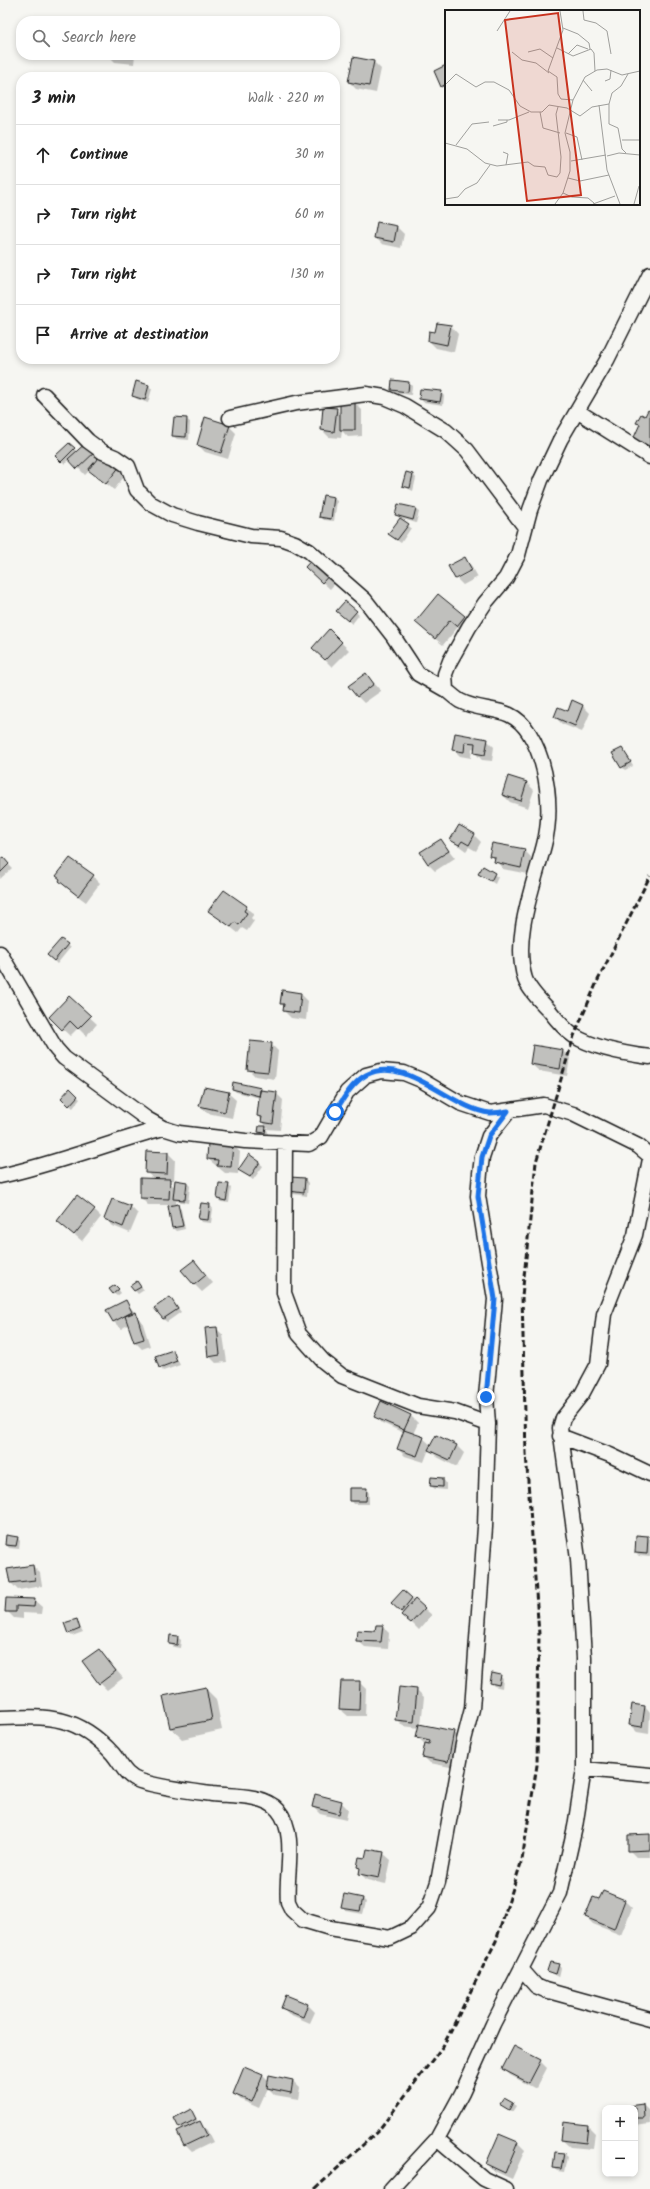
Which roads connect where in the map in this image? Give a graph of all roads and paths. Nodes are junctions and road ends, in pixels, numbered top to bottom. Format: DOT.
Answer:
graph roads {
  1 [pos="650,274"];
  2 [pos="44,395"];
  3 [pos="576,411"];
  4 [pos="230,418"];
  5 [pos="650,457"];
  6 [pos="525,527"];
  7 [pos="446,690"];
  8 [pos="0,953"];
  9 [pos="650,1058"];
  10 [pos="508,1111"];
  11 [pos="163,1128"];
  12 [pos="285,1142"];
  13 [pos="650,1157"];
  14 [pos="0,1176"];
  15 [pos="488,1424"];
  16 [pos="560,1436"];
  17 [pos="650,1474"];
  18 [pos="0,1718"];
  19 [pos="584,1769"];
  20 [pos="650,1775"];
  21 [pos="521,1969"];
  22 [pos="650,2019"];
  23 [pos="437,2139"];
  24 [pos="391,2189"];
  25 [pos="506,2189"];
  1 -- 3 [label="street"];
  2 -- 7 [label="street"];
  3 -- 5 [label="street"];
  3 -- 6 [label="street"];
  4 -- 6 [label="street"];
  6 -- 7 [label="street"];
  7 -- 9 [label="street"];
  8 -- 11 [label="street"];
  10 -- 12 [label="street"];
  10 -- 13 [label="street"];
  10 -- 15 [label="street"];
  11 -- 12 [label="street"];
  11 -- 14 [label="street"];
  12 -- 15 [label="street"];
  13 -- 16 [label="street"];
  15 -- 18 [label="street"];
  16 -- 17 [label="street"];
  16 -- 19 [label="street"];
  19 -- 20 [label="street"];
  19 -- 21 [label="street"];
  21 -- 22 [label="street"];
  21 -- 23 [label="street"];
  23 -- 24 [label="street"];
  23 -- 25 [label="street"];
}
